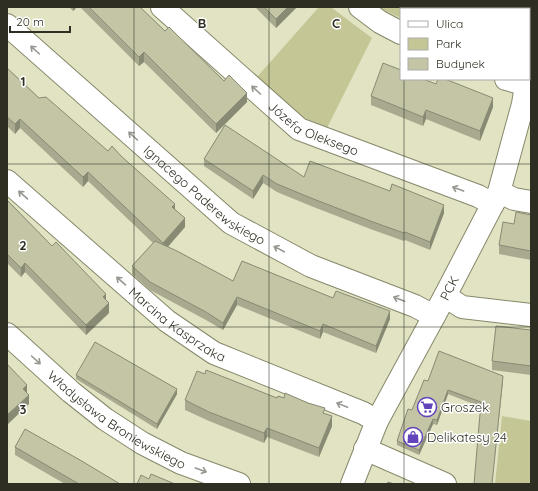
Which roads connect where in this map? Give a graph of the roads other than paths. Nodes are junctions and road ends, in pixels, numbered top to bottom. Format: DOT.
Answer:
graph roads {
  1 [pos="162,7"];
  2 [pos="360,7"];
  3 [pos="7,25"];
  4 [pos="400,32"];
  5 [pos="521,83"];
  6 [pos="7,181"];
  7 [pos="496,198"];
  8 [pos="531,202"];
  9 [pos="445,296"];
  10 [pos="531,315"];
  11 [pos="434,316"];
  12 [pos="7,334"];
  13 [pos="377,421"];
  14 [pos="365,449"];
  15 [pos="239,484"];
  16 [pos="352,484"];
  17 [pos="445,484"];
  7 -- 1 [label="street, Józefa Oleksego, one-way"];
  2 -- 4 [label="street"];
  11 -- 3 [label="street, Ignacego Paderewskiego, one-way"];
  5 -- 7 [label="street, PCK"];
  13 -- 6 [label="street, Marcina Kasprzaka, one-way"];
  7 -- 8 [label="street, Józefa Oleksego"];
  7 -- 9 [label="street, PCK"];
  9 -- 10 [label="street"];
  9 -- 11 [label="street, PCK"];
  11 -- 13 [label="street, PCK"];
  12 -- 15 [label="street, Władysława Broniewskiego, one-way"];
  13 -- 14 [label="street, PCK"];
  14 -- 16 [label="street, PCK"];
  14 -- 17 [label="street"];
}
